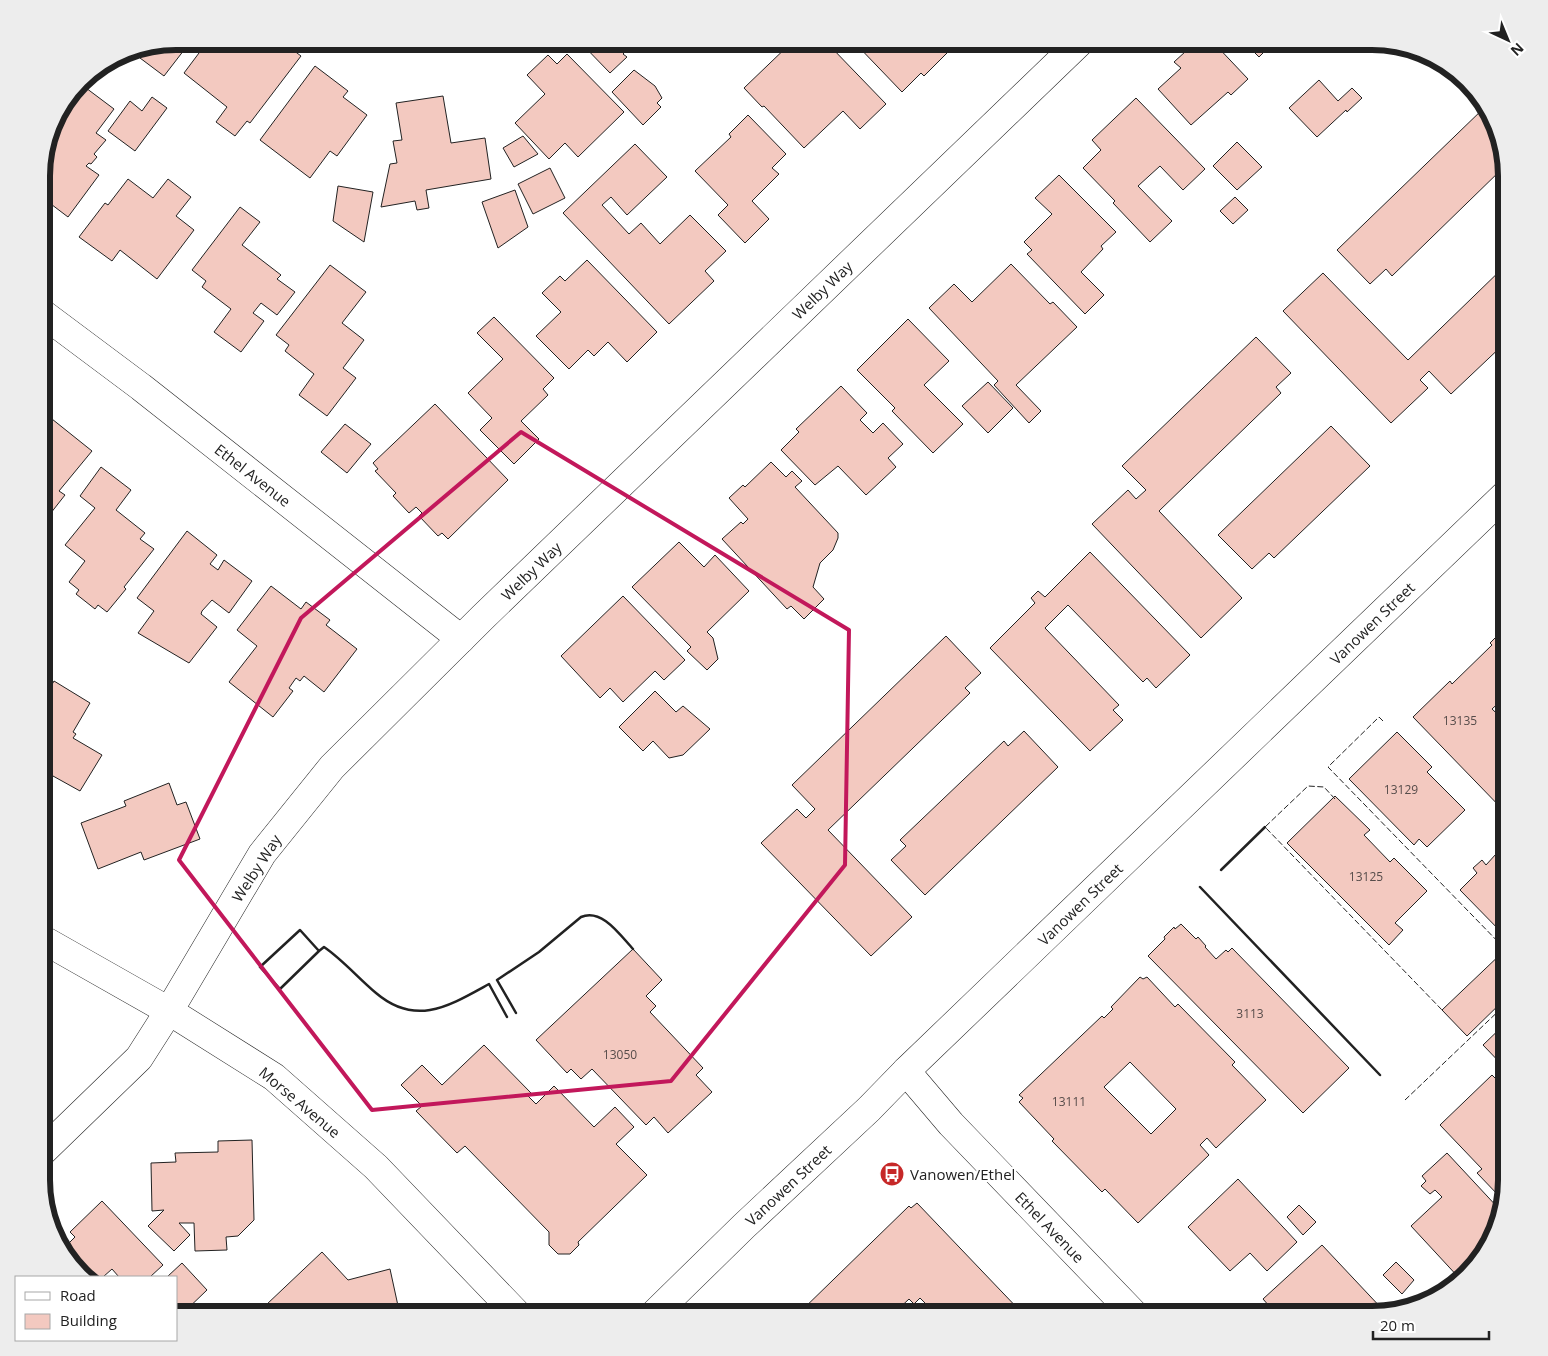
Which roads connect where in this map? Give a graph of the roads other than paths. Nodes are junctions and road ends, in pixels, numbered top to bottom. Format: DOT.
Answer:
graph roads {
  1 [pos="1072,50"];
  2 [pos="50,319"];
  3 [pos="1498,502"];
  4 [pos="461,639"];
  5 [pos="50,944"];
  6 [pos="169,1011"];
  7 [pos="906,1071"];
  8 [pos="50,1144"];
  9 [pos="509,1306"];
  10 [pos="662,1306"];
  11 [pos="1126,1306"];
  1 -- 4 [label="street, Welby Way"];
  2 -- 4 [label="street, Ethel Avenue"];
  3 -- 7 [label="street, Vanowen Street"];
  4 -- 6 [label="street, Welby Way"];
  5 -- 6 [label="street, Morse Avenue"];
  6 -- 8 [label="street, Welby Way"];
  6 -- 9 [label="street, Morse Avenue"];
  7 -- 10 [label="street, Vanowen Street"];
  7 -- 11 [label="street, Ethel Avenue"];
}
